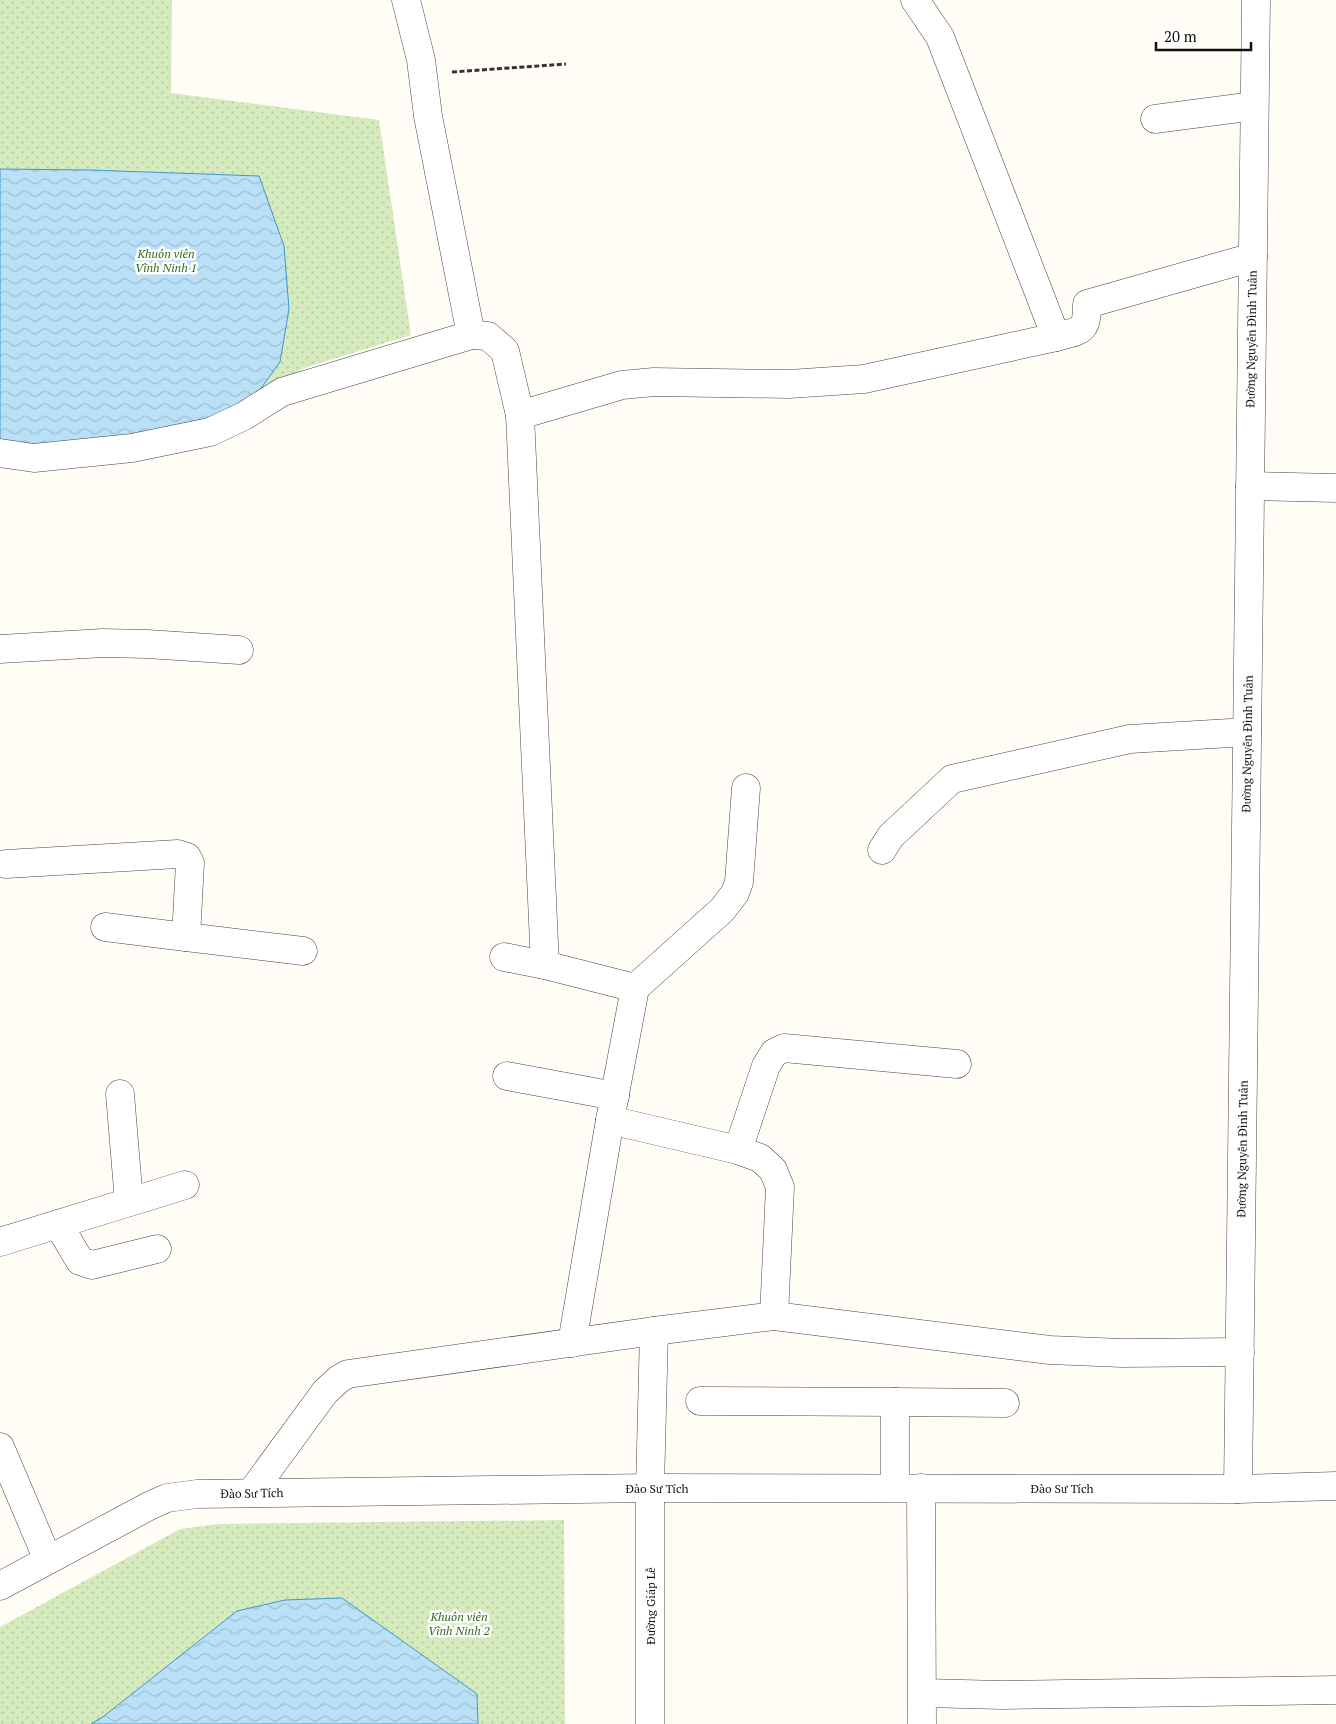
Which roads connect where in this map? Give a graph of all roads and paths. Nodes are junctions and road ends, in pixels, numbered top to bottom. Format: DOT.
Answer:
graph roads {
  1 [pos="406,0"];
  2 [pos="915,0"];
  3 [pos="1256,0"];
  4 [pos="566,64"];
  5 [pos="423,74"];
  6 [pos="1254,106"];
  7 [pos="1155,118"];
  8 [pos="1252,257"];
  9 [pos="471,336"];
  10 [pos="1056,337"];
  11 [pos="520,415"];
  12 [pos="0,454"];
  13 [pos="1250,486"];
  14 [pos="1336,488"];
  15 [pos="0,649"];
  16 [pos="239,650"];
  17 [pos="1247,732"];
  18 [pos="746,788"];
  19 [pos="882,850"];
  20 [pos="2,861"];
  21 [pos="105,928"];
  22 [pos="186,937"];
  23 [pos="303,952"];
  24 [pos="504,957"];
  25 [pos="546,965"];
  26 [pos="635,988"];
  27 [pos="957,1064"];
  28 [pos="508,1076"];
  29 [pos="120,1094"];
  30 [pos="612,1108"];
  31 [pos="738,1150"];
  32 [pos="185,1185"];
  33 [pos="129,1202"];
  34 [pos="58,1224"];
  35 [pos="0,1242"];
  36 [pos="157,1249"];
  37 [pos="774,1316"];
  38 [pos="654,1331"];
  39 [pos="572,1343"];
  40 [pos="1240,1352"];
  41 [pos="700,1400"];
  42 [pos="895,1402"];
  43 [pos="1005,1403"];
  44 [pos="3,1461"];
  45 [pos="1336,1486"];
  46 [pos="650,1488"];
  47 [pos="908,1488"];
  48 [pos="1238,1489"];
  49 [pos="251,1493"];
  50 [pos="48,1560"];
  51 [pos="0,1586"];
  52 [pos="1336,1690"];
  53 [pos="923,1693"];
  54 [pos="650,1724"];
  55 [pos="922,1724"];
  1 -- 5 [label="street"];
  2 -- 10 [label="street"];
  3 -- 6 [label="street, Đường Nguyễn Đình Tuân"];
  4 -- 5 [label="path"];
  5 -- 9 [label="street"];
  6 -- 7 [label="street"];
  6 -- 8 [label="street, Đường Nguyễn Đình Tuân"];
  8 -- 10 [label="street"];
  8 -- 13 [label="street, Đường Nguyễn Đình Tuân"];
  9 -- 11 [label="street"];
  9 -- 12 [label="street"];
  10 -- 11 [label="street"];
  11 -- 25 [label="street"];
  13 -- 14 [label="street"];
  13 -- 17 [label="street, Đường Nguyễn Đình Tuân"];
  15 -- 16 [label="street"];
  17 -- 19 [label="street"];
  17 -- 40 [label="street, Đường Nguyễn Đình Tuân"];
  18 -- 26 [label="street"];
  20 -- 22 [label="street"];
  21 -- 22 [label="street"];
  22 -- 23 [label="street"];
  24 -- 25 [label="street"];
  25 -- 26 [label="street"];
  26 -- 30 [label="street"];
  27 -- 31 [label="street"];
  28 -- 30 [label="street"];
  29 -- 33 [label="street"];
  30 -- 31 [label="street"];
  30 -- 39 [label="street"];
  31 -- 37 [label="street"];
  32 -- 33 [label="street"];
  33 -- 34 [label="street"];
  34 -- 35 [label="street"];
  34 -- 36 [label="street"];
  37 -- 38 [label="street"];
  37 -- 40 [label="street"];
  38 -- 39 [label="street"];
  38 -- 46 [label="street, Đường Giáp Lễ"];
  39 -- 49 [label="street"];
  40 -- 48 [label="street, Đường Nguyễn Đình Tuân"];
  41 -- 42 [label="street"];
  42 -- 43 [label="street"];
  42 -- 47 [label="street"];
  44 -- 50 [label="street"];
  45 -- 48 [label="street, Đào Sư Tích"];
  46 -- 47 [label="street, Đào Sư Tích"];
  46 -- 49 [label="street, Đào Sư Tích"];
  46 -- 54 [label="street, Đường Giáp Lễ"];
  47 -- 48 [label="street, Đào Sư Tích"];
  47 -- 53 [label="street"];
  49 -- 50 [label="street, Đào Sư Tích"];
  50 -- 51 [label="street, Đào Sư Tích"];
  52 -- 53 [label="street"];
  53 -- 55 [label="street"];
}
